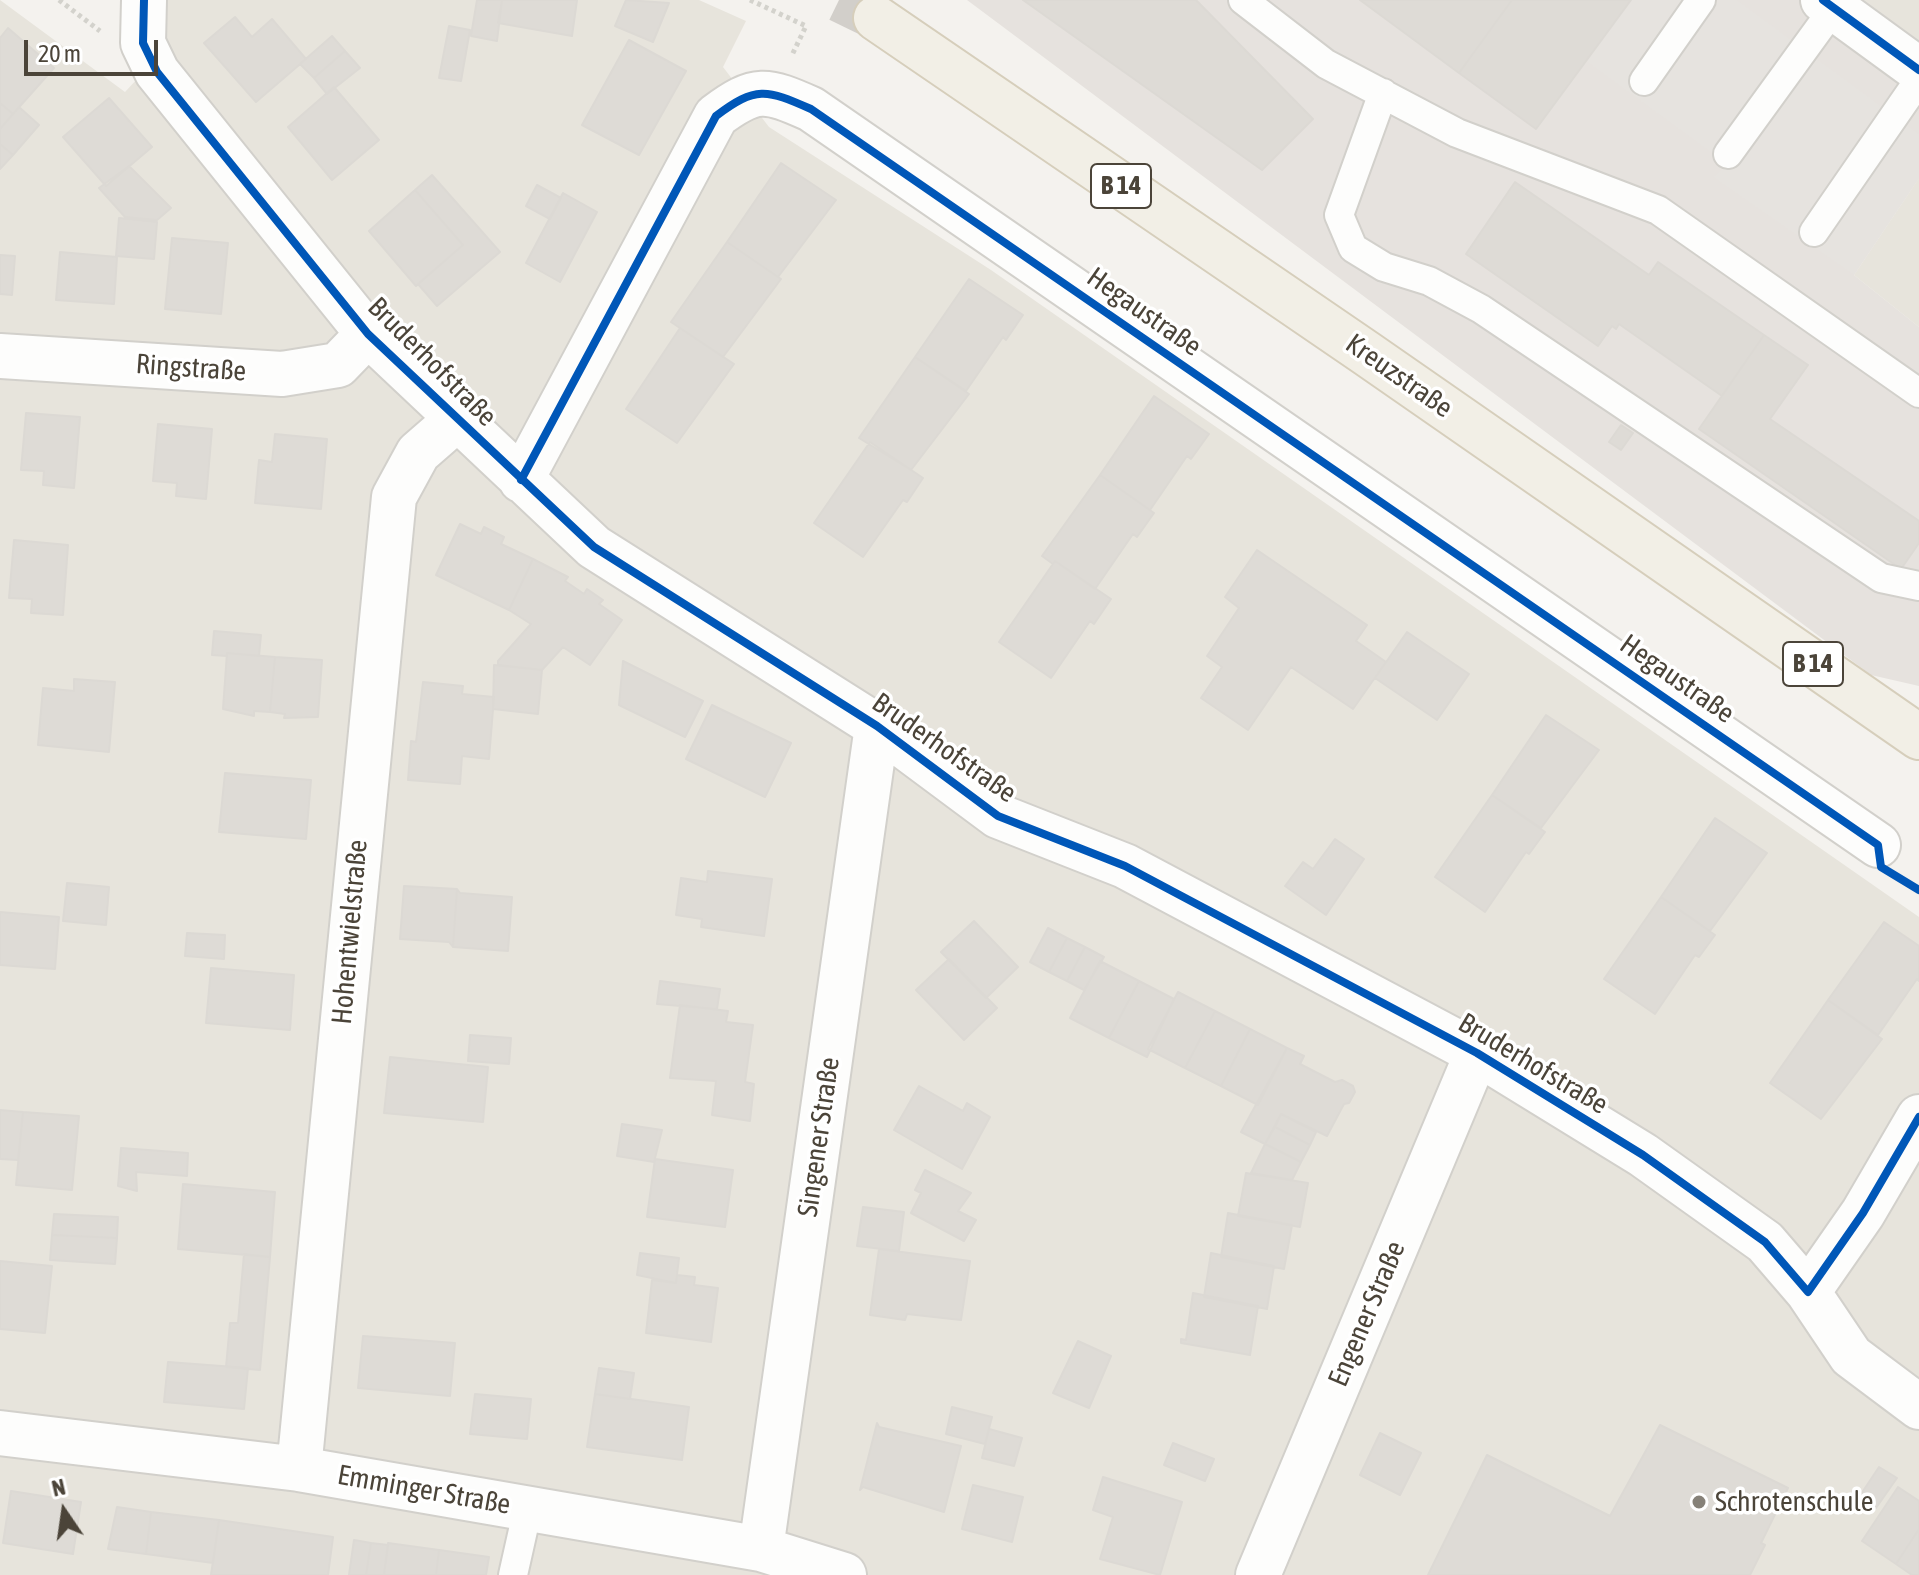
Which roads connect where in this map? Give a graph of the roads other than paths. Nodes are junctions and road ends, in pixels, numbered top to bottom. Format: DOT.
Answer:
graph roads {
  1 [pos="144,0"];
  2 [pos="1243,0"];
  3 [pos="1701,0"];
  4 [pos="1829,4"];
  5 [pos="876,18"];
  6 [pos="1919,70"];
  7 [pos="1919,80"];
  8 [pos="1644,81"];
  9 [pos="1383,93"];
  10 [pos="1728,154"];
  11 [pos="1814,232"];
  12 [pos="368,334"];
  13 [pos="0,356"];
  14 [pos="1919,393"];
  15 [pos="457,419"];
  16 [pos="521,480"];
  17 [pos="1919,586"];
  18 [pos="877,726"];
  19 [pos="1919,737"];
  20 [pos="1878,845"];
  21 [pos="1477,1053"];
  22 [pos="1919,1117"];
  23 [pos="1808,1292"];
  24 [pos="1919,1407"];
  25 [pos="0,1433"];
  26 [pos="299,1469"];
  27 [pos="528,1508"];
  28 [pos="761,1549"];
  29 [pos="513,1575"];
  30 [pos="844,1575"];
  31 [pos="1258,1575"];
  1 -- 12 [label="street, Bruderhofstraße"];
  2 -- 9 [label="lane"];
  3 -- 8 [label="lane"];
  4 -- 6 [label="street"];
  4 -- 10 [label="lane"];
  5 -- 19 [label="main road, Kreuzstraße / B 14"];
  7 -- 11 [label="lane"];
  9 -- 14 [label="lane"];
  9 -- 17 [label="lane"];
  12 -- 13 [label="street, Ringstraße"];
  12 -- 15 [label="street, Bruderhofstraße"];
  15 -- 16 [label="street, Bruderhofstraße"];
  15 -- 26 [label="street, Hohentwielstraße"];
  16 -- 18 [label="street, Bruderhofstraße"];
  16 -- 20 [label="street, Hegaustraße"];
  18 -- 21 [label="street, Bruderhofstraße"];
  18 -- 28 [label="street, Singener Straße"];
  21 -- 23 [label="street, Bruderhofstraße"];
  21 -- 31 [label="street, Engener Straße"];
  22 -- 23 [label="street"];
  23 -- 24 [label="street, Bruderhofstraße"];
  25 -- 26 [label="street, Emminger Straße"];
  26 -- 27 [label="street, Emminger Straße"];
  27 -- 28 [label="street, Emminger Straße"];
  27 -- 29 [label="lane"];
  28 -- 30 [label="street, Emminger Straße"];
}
